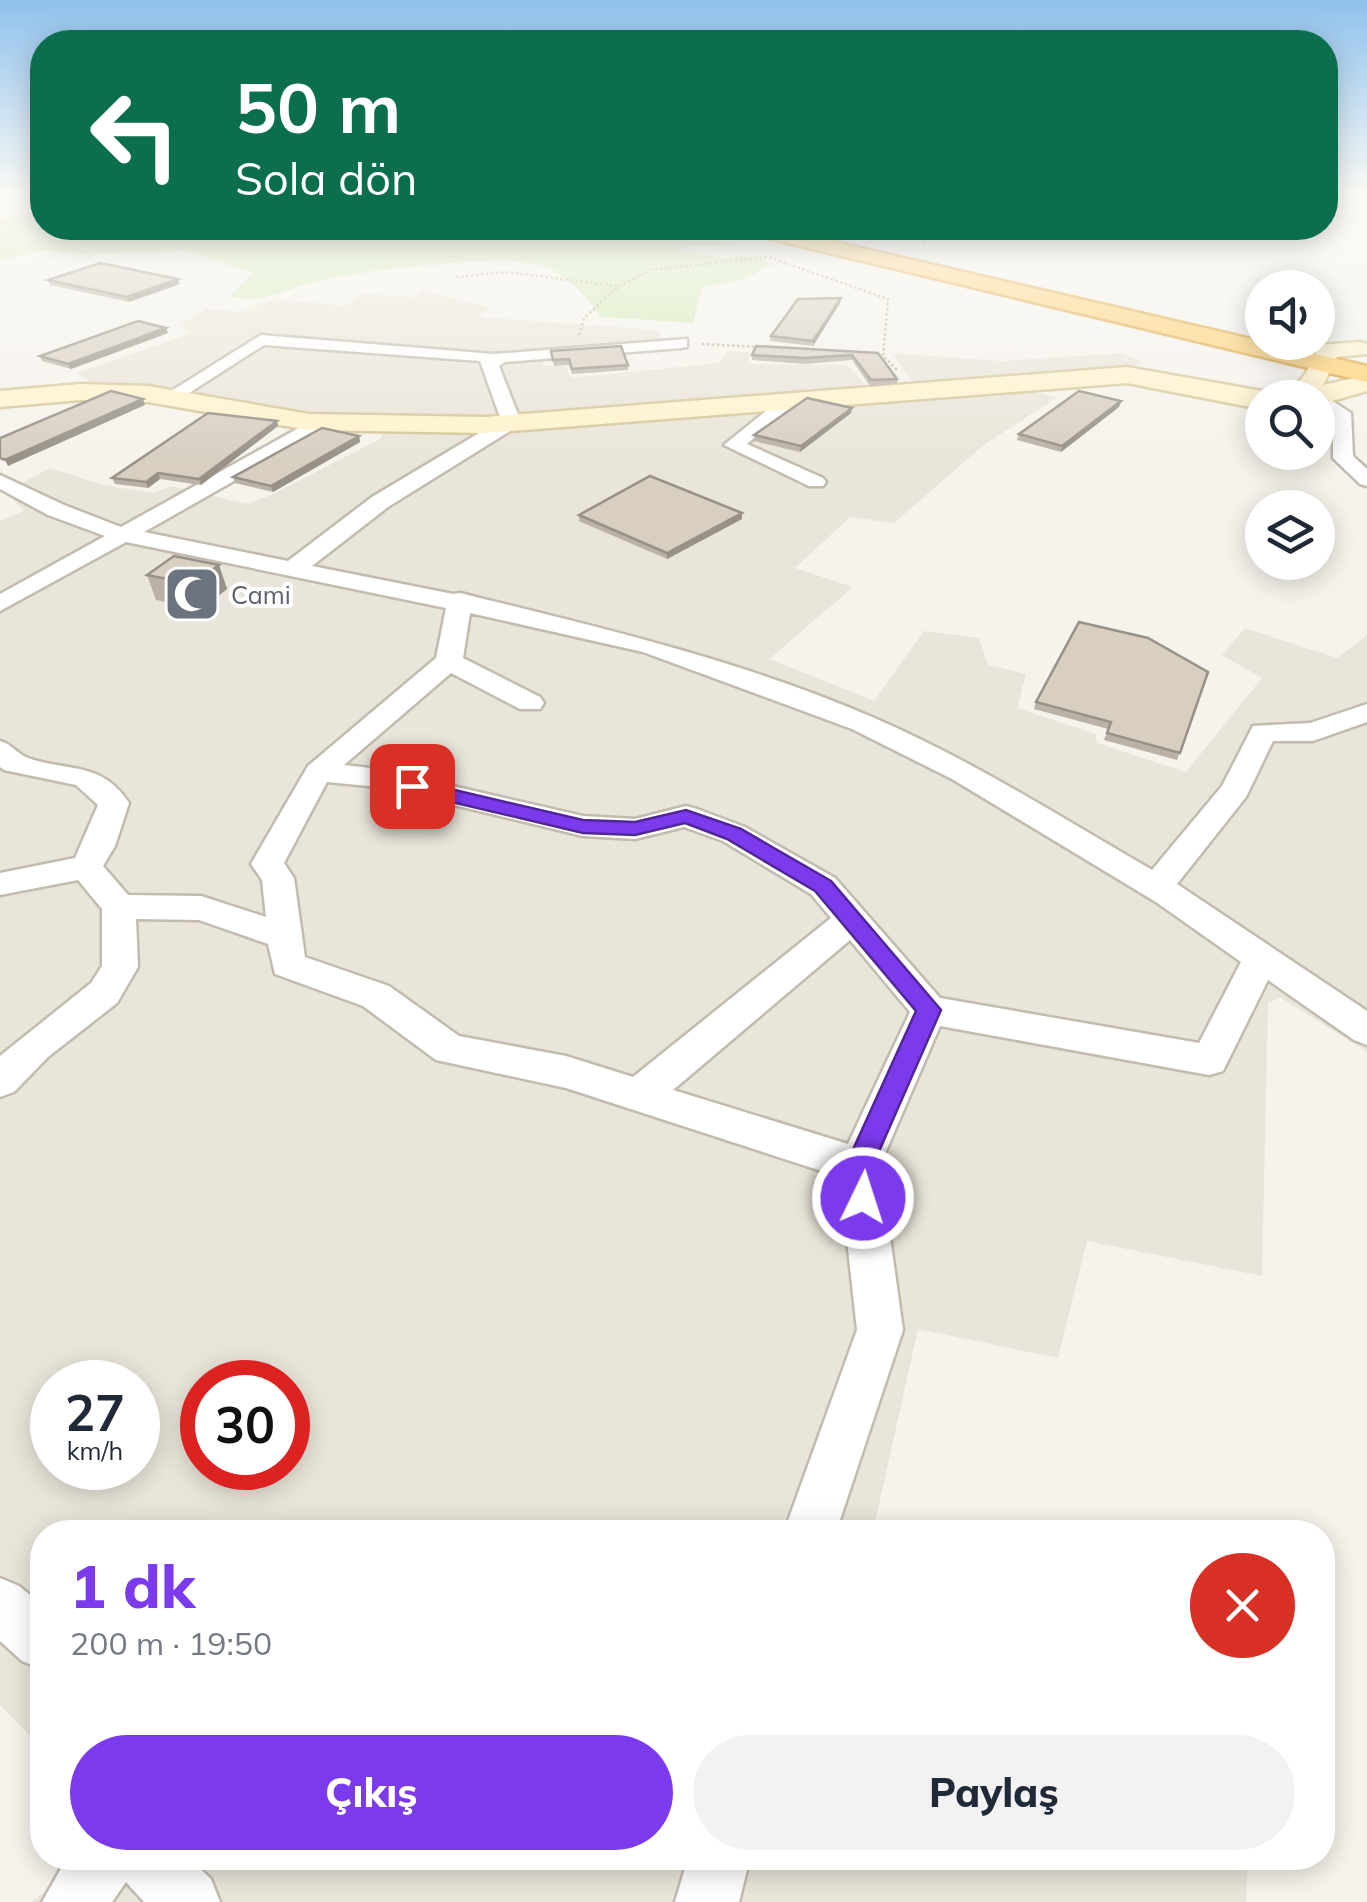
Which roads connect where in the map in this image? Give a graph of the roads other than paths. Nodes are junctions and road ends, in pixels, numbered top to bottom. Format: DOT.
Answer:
graph roads {
  1 [pos="1013,285"];
  2 [pos="1057,285"];
  3 [pos="1245,324"];
  4 [pos="1245,335"];
  5 [pos="681,344"];
  6 [pos="1335,353"];
  7 [pos="1365,358"];
  8 [pos="490,364"];
  9 [pos="1367,383"];
  10 [pos="1335,393"];
  11 [pos="169,398"];
  12 [pos="1245,398"];
  13 [pos="0,399"];
  14 [pos="787,400"];
  15 [pos="1335,410"];
  16 [pos="512,422"];
  17 [pos="322,423"];
  18 [pos="1367,480"];
  19 [pos="0,481"];
  20 [pos="816,482"];
  21 [pos="135,537"];
  22 [pos="292,570"];
  23 [pos="460,600"];
  24 [pos="0,604"];
  25 [pos="0,632"];
  26 [pos="450,660"];
  27 [pos="530,703"];
  28 [pos="1367,712"];
  29 [pos="0,750"];
  30 [pos="318,772"];
  31 [pos="86,868"];
  32 [pos="0,884"];
  33 [pos="1156,886"];
  34 [pos="119,907"];
  35 [pos="852,920"];
  36 [pos="286,937"];
  37 [pos="1262,958"];
  38 [pos="929,1010"];
  39 [pos="1367,1030"];
  40 [pos="0,1081"];
  41 [pos="639,1095"];
  42 [pos="859,1165"];
  43 [pos="814,1520"];
  44 [pos="0,1604"];
  45 [pos="30,1630"];
  46 [pos="97,1870"];
  47 [pos="157,1870"];
  48 [pos="716,1870"];
  49 [pos="74,1902"];
  50 [pos="188,1902"];
  51 [pos="707,1902"];
  1 -- 4 [label="highway"];
  2 -- 3 [label="highway"];
  5 -- 8 [label="street"];
  6 -- 7 [label="highway"];
  8 -- 11 [label="street"];
  8 -- 16 [label="street"];
  9 -- 10 [label="street"];
  11 -- 13 [label="street"];
  11 -- 17 [label="street"];
  12 -- 14 [label="street"];
  14 -- 16 [label="street"];
  14 -- 20 [label="street"];
  15 -- 18 [label="street"];
  16 -- 17 [label="street"];
  16 -- 22 [label="street"];
  17 -- 21 [label="street"];
  19 -- 21 [label="street"];
  21 -- 22 [label="street"];
  21 -- 24 [label="street"];
  21 -- 25 [label="street"];
  22 -- 23 [label="street"];
  23 -- 26 [label="street"];
  23 -- 33 [label="street"];
  26 -- 27 [label="street"];
  26 -- 30 [label="street"];
  28 -- 33 [label="street"];
  29 -- 31 [label="street"];
  30 -- 35 [label="street"];
  30 -- 36 [label="street"];
  31 -- 32 [label="street"];
  31 -- 34 [label="street"];
  33 -- 37 [label="street"];
  34 -- 36 [label="street"];
  34 -- 40 [label="street"];
  35 -- 38 [label="street"];
  35 -- 41 [label="street"];
  36 -- 41 [label="street"];
  37 -- 38 [label="street"];
  37 -- 39 [label="street"];
  38 -- 42 [label="street"];
  41 -- 42 [label="street"];
  42 -- 43 [label="street"];
  44 -- 45 [label="street"];
  46 -- 49 [label="street"];
  47 -- 50 [label="street"];
  48 -- 51 [label="street"];
}
